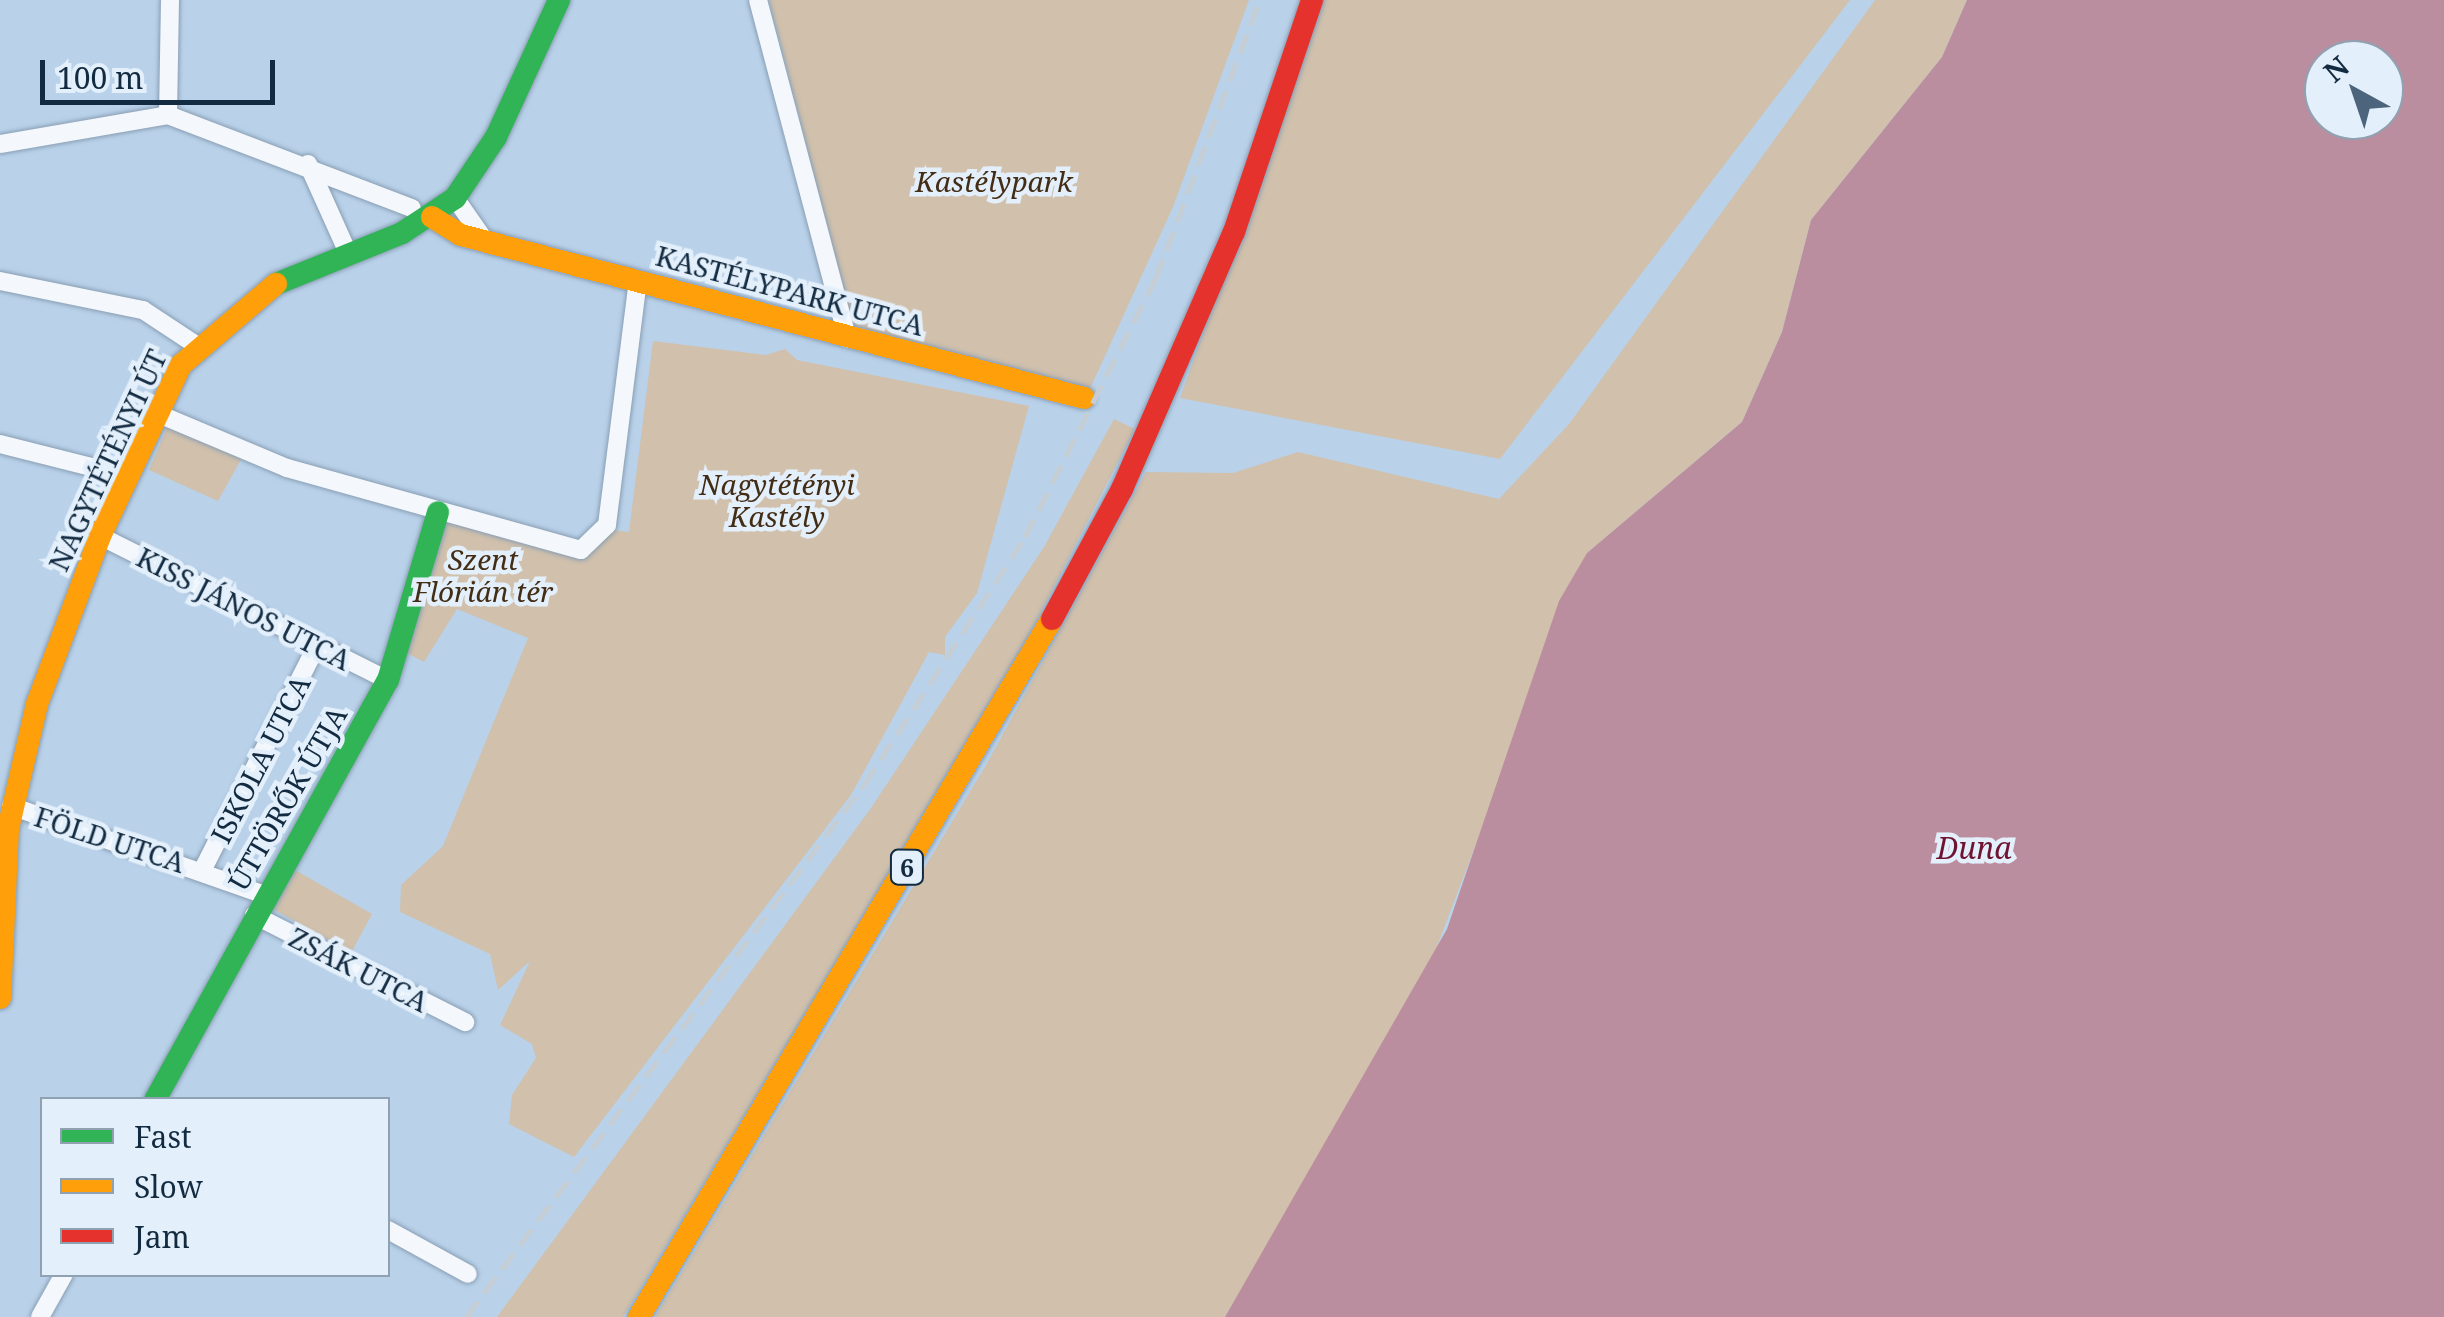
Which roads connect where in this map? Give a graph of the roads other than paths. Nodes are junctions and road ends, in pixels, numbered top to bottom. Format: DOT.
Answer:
graph roads {
  1 [pos="170,0"];
  2 [pos="559,0"];
  3 [pos="758,0"];
  4 [pos="1312,0"];
  5 [pos="168,116"];
  6 [pos="0,144"];
  7 [pos="308,164"];
  8 [pos="456,198"];
  9 [pos="422,212"];
  10 [pos="482,235"];
  11 [pos="348,254"];
  12 [pos="638,280"];
  13 [pos="0,281"];
  14 [pos="847,338"];
  15 [pos="196,344"];
  16 [pos="1084,398"];
  17 [pos="168,418"];
  18 [pos="0,444"];
  19 [pos="127,476"];
  20 [pos="438,512"];
  21 [pos="100,536"];
  22 [pos="316,648"];
  23 [pos="388,680"];
  24 [pos="11,806"];
  25 [pos="203,869"];
  26 [pos="260,905"];
  27 [pos="0,998"];
  28 [pos="465,1022"];
  29 [pos="156,1097"];
  30 [pos="390,1231"];
  31 [pos="468,1274"];
  32 [pos="62,1277"];
  33 [pos="40,1317"];
  34 [pos="639,1317"];
  1 -- 5 [label="street"];
  2 -- 8 [label="main road, NAGYTÉTÉNYI ÚT"];
  3 -- 14 [label="street"];
  4 -- 34 [label="main road, 6"];
  5 -- 6 [label="street"];
  5 -- 7 [label="street"];
  7 -- 9 [label="street"];
  7 -- 11 [label="street"];
  8 -- 9 [label="main road, NAGYTÉTÉNYI ÚT"];
  8 -- 10 [label="street"];
  9 -- 10 [label="main road, KASTÉLYPARK UTCA"];
  9 -- 11 [label="main road, NAGYTÉTÉNYI ÚT"];
  10 -- 12 [label="main road, KASTÉLYPARK UTCA"];
  11 -- 15 [label="main road, NAGYTÉTÉNYI ÚT"];
  12 -- 14 [label="main road, KASTÉLYPARK UTCA"];
  12 -- 20 [label="street"];
  13 -- 15 [label="street"];
  14 -- 16 [label="main road, KASTÉLYPARK UTCA"];
  15 -- 19 [label="main road, NAGYTÉTÉNYI ÚT"];
  17 -- 20 [label="street"];
  18 -- 19 [label="street"];
  19 -- 21 [label="main road, NAGYTÉTÉNYI ÚT"];
  20 -- 23 [label="main road, ÚTTÖRŐK ÚTJA"];
  21 -- 22 [label="street, KISS JÁNOS UTCA"];
  21 -- 24 [label="main road, NAGYTÉTÉNYI ÚT"];
  22 -- 23 [label="street, KISS JÁNOS UTCA"];
  22 -- 25 [label="street, ISKOLA UTCA"];
  23 -- 26 [label="main road, ÚTTÖRŐK ÚTJA"];
  24 -- 25 [label="street, FÖLD UTCA"];
  24 -- 27 [label="main road, NAGYTÉTÉNYI ÚT"];
  25 -- 26 [label="street, FÖLD UTCA"];
  26 -- 28 [label="street, ZSÁK UTCA"];
  26 -- 29 [label="main road, ÚTTÖRŐK ÚTJA"];
  30 -- 31 [label="street"];
  32 -- 33 [label="street"];
}
